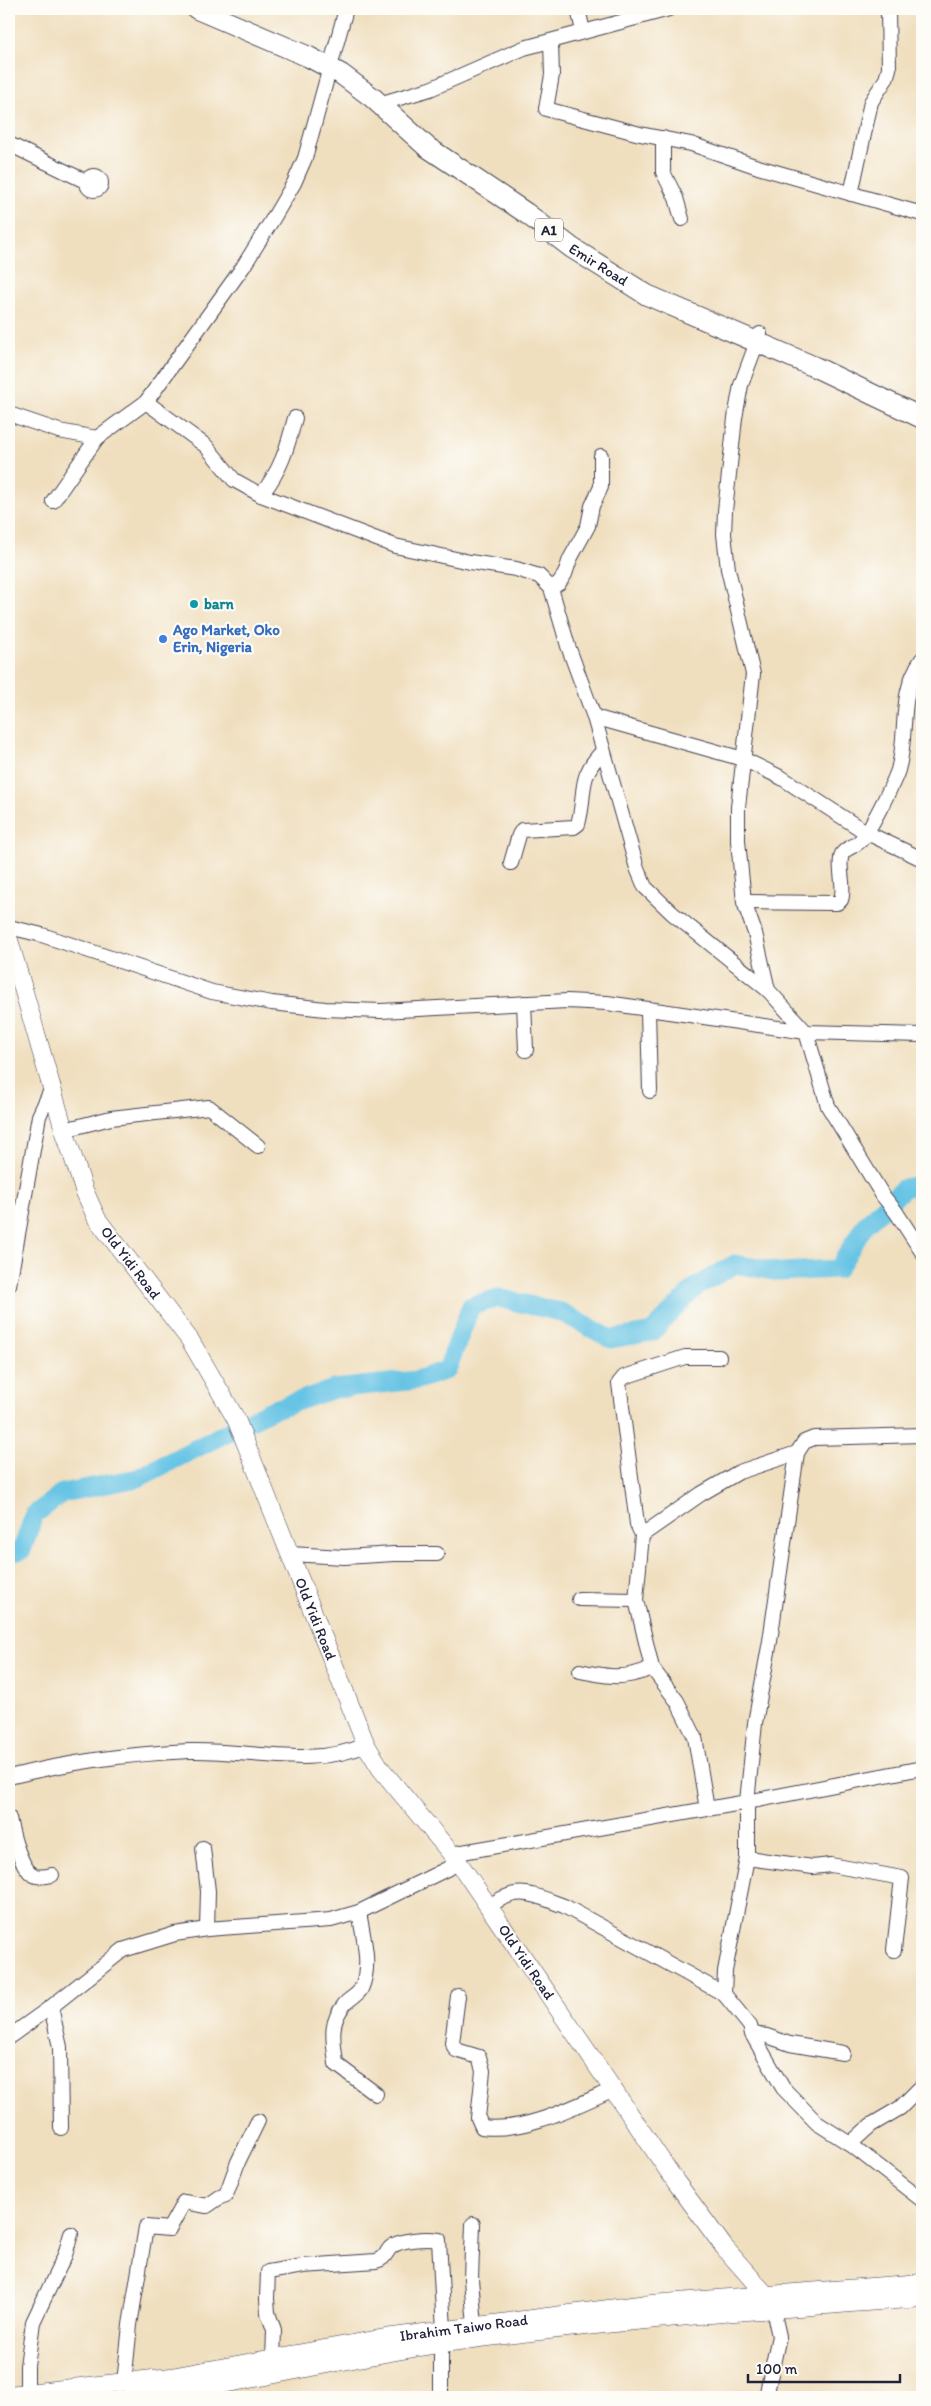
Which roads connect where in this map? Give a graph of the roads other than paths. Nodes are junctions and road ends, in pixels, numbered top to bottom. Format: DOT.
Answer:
graph roads {
  1 [pos="197,9"];
  2 [pos="221,9"];
  3 [pos="346,9"];
  4 [pos="578,9"];
  5 [pos="669,9"];
  6 [pos="888,9"];
  7 [pos="583,32"];
  8 [pos="551,41"];
  9 [pos="330,62"];
  10 [pos="386,104"];
  11 [pos="663,138"];
  12 [pos="9,144"];
  13 [pos="87,182"];
  14 [pos="851,194"];
  15 [pos="922,214"];
  16 [pos="682,219"];
  17 [pos="758,338"];
  18 [pos="146,402"];
  19 [pos="922,404"];
  20 [pos="9,414"];
  21 [pos="295,418"];
  22 [pos="922,418"];
  23 [pos="97,438"];
  24 [pos="601,456"];
  25 [pos="261,495"];
  26 [pos="53,501"];
  27 [pos="552,588"];
  28 [pos="922,659"];
  29 [pos="594,717"];
  30 [pos="603,751"];
  31 [pos="743,759"];
  32 [pos="867,833"];
  33 [pos="922,859"];
  34 [pos="511,863"];
  35 [pos="744,902"];
  36 [pos="9,927"];
  37 [pos="9,940"];
  38 [pos="768,990"];
  39 [pos="524,1003"];
  40 [pos="648,1010"];
  41 [pos="806,1032"];
  42 [pos="922,1035"];
  43 [pos="526,1050"];
  44 [pos="53,1086"];
  45 [pos="650,1091"];
  46 [pos="64,1130"];
  47 [pos="258,1146"];
  48 [pos="922,1252"];
  49 [pos="9,1285"];
  50 [pos="719,1357"];
  51 [pos="922,1434"];
  52 [pos="798,1453"];
  53 [pos="642,1535"];
  54 [pos="290,1554"];
  55 [pos="437,1554"];
  56 [pos="579,1599"];
  57 [pos="636,1600"];
  58 [pos="652,1668"];
  59 [pos="580,1671"];
  60 [pos="366,1745"];
  61 [pos="922,1768"];
  62 [pos="9,1777"];
  63 [pos="748,1802"];
  64 [pos="707,1809"];
  65 [pos="9,1818"];
  66 [pos="203,1848"];
  67 [pos="455,1858"];
  68 [pos="747,1858"];
  69 [pos="52,1875"];
  70 [pos="488,1908"];
  71 [pos="359,1912"];
  72 [pos="207,1929"];
  73 [pos="894,1950"];
  74 [pos="724,1994"];
  75 [pos="458,1996"];
  76 [pos="51,2007"];
  77 [pos="752,2034"];
  78 [pos="9,2037"];
  79 [pos="843,2053"];
  80 [pos="922,2086"];
  81 [pos="614,2089"];
  82 [pos="376,2094"];
  83 [pos="258,2121"];
  84 [pos="61,2128"];
  85 [pos="850,2144"];
  86 [pos="922,2200"];
  87 [pos="473,2224"];
  88 [pos="71,2234"];
  89 [pos="724,2247"];
  90 [pos="922,2283"];
  91 [pos="765,2294"];
  92 [pos="747,2296"];
  93 [pos="922,2298"];
  94 [pos="773,2310"];
  95 [pos="755,2311"];
  96 [pos="475,2326"];
  97 [pos="442,2337"];
  98 [pos="273,2359"];
  99 [pos="128,2390"];
  100 [pos="27,2393"];
  101 [pos="9,2395"];
  102 [pos="441,2397"];
  103 [pos="766,2397"];
  1 -- 9 [label="highway, Emir Road / A1"];
  2 -- 9 [label="highway, Emir Road / A1"];
  3 -- 9 [label="street"];
  4 -- 7 [label="street"];
  5 -- 7 [label="street"];
  6 -- 14 [label="street"];
  7 -- 8 [label="street"];
  8 -- 10 [label="street"];
  8 -- 11 [label="street"];
  9 -- 10 [label="highway, Emir Road / A1"];
  9 -- 18 [label="street"];
  10 -- 17 [label="highway, Emir Road / A1"];
  11 -- 14 [label="street"];
  11 -- 16 [label="street"];
  12 -- 13 [label="street"];
  14 -- 15 [label="street"];
  17 -- 19 [label="highway, Emir Road / A1"];
  17 -- 22 [label="highway, Emir Road / A1"];
  17 -- 31 [label="street"];
  18 -- 23 [label="street"];
  18 -- 25 [label="street"];
  20 -- 23 [label="street"];
  21 -- 25 [label="street"];
  23 -- 26 [label="street"];
  24 -- 27 [label="street"];
  25 -- 27 [label="street"];
  27 -- 29 [label="street"];
  28 -- 32 [label="street"];
  29 -- 30 [label="street"];
  29 -- 31 [label="street"];
  30 -- 34 [label="street"];
  30 -- 38 [label="street"];
  31 -- 32 [label="street"];
  31 -- 35 [label="street"];
  32 -- 33 [label="street"];
  32 -- 35 [label="street"];
  35 -- 38 [label="street"];
  36 -- 39 [label="street"];
  37 -- 44 [label="main road, Old Yidi Road"];
  38 -- 41 [label="street"];
  39 -- 40 [label="street"];
  39 -- 43 [label="street"];
  40 -- 41 [label="street"];
  40 -- 45 [label="street"];
  41 -- 42 [label="street"];
  41 -- 48 [label="street"];
  44 -- 46 [label="main road, Old Yidi Road"];
  44 -- 49 [label="street"];
  46 -- 47 [label="street"];
  46 -- 54 [label="main road, Old Yidi Road"];
  50 -- 53 [label="street"];
  51 -- 52 [label="street"];
  52 -- 53 [label="street"];
  52 -- 63 [label="street"];
  53 -- 57 [label="street"];
  54 -- 55 [label="street"];
  54 -- 60 [label="main road, Old Yidi Road"];
  56 -- 57 [label="street"];
  57 -- 58 [label="street"];
  58 -- 59 [label="street"];
  58 -- 64 [label="street"];
  60 -- 62 [label="street"];
  60 -- 67 [label="main road, Old Yidi Road"];
  61 -- 63 [label="street"];
  63 -- 64 [label="street"];
  63 -- 68 [label="street"];
  64 -- 67 [label="street"];
  65 -- 69 [label="street"];
  66 -- 72 [label="street"];
  67 -- 70 [label="main road, Old Yidi Road"];
  67 -- 71 [label="street"];
  68 -- 73 [label="street"];
  68 -- 74 [label="street"];
  70 -- 74 [label="street"];
  70 -- 81 [label="main road, Old Yidi Road"];
  71 -- 72 [label="street"];
  71 -- 82 [label="street"];
  72 -- 76 [label="street"];
  74 -- 77 [label="street"];
  75 -- 81 [label="street"];
  76 -- 78 [label="street"];
  76 -- 84 [label="street"];
  77 -- 79 [label="street"];
  77 -- 85 [label="street"];
  80 -- 85 [label="street"];
  81 -- 89 [label="main road, Old Yidi Road"];
  83 -- 99 [label="street"];
  85 -- 86 [label="street"];
  87 -- 96 [label="street"];
  88 -- 100 [label="street"];
  89 -- 91 [label="main road, Old Yidi Road"];
  89 -- 92 [label="main road, Old Yidi Road"];
  90 -- 91 [label="main road, Ibrahim Taiwo Road"];
  91 -- 92 [label="main road, Ibrahim Taiwo Road"];
  91 -- 94 [label="main road, Old Yidi Road"];
  92 -- 95 [label="main road, Old Yidi Road"];
  92 -- 96 [label="main road, Ibrahim Taiwo Road"];
  93 -- 94 [label="main road, Ibrahim Taiwo Road"];
  94 -- 95 [label="main road, Ibrahim Taiwo Road"];
  94 -- 103 [label="street"];
  95 -- 97 [label="main road, Ibrahim Taiwo Road"];
  96 -- 97 [label="main road, Ibrahim Taiwo Road"];
  97 -- 98 [label="main road, Ibrahim Taiwo Road"];
  97 -- 98 [label="street"];
  97 -- 99 [label="main road, Ibrahim Taiwo Road"];
  97 -- 102 [label="street"];
  98 -- 99 [label="main road, Ibrahim Taiwo Road"];
  99 -- 100 [label="main road, Ibrahim Taiwo Road"];
  100 -- 101 [label="main road, Ibrahim Taiwo Road"];
}
